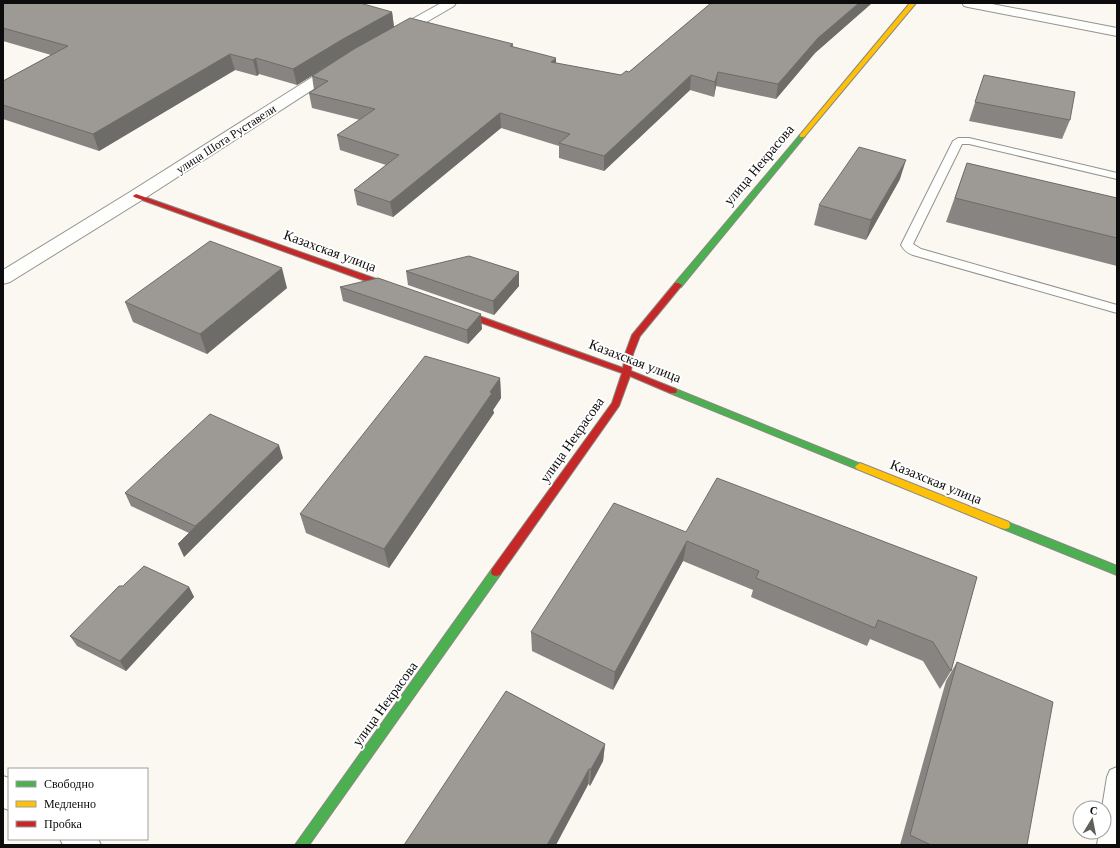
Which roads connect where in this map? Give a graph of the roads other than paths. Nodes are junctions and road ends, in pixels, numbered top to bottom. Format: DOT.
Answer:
graph roads {
  1 [pos="450,3"];
  2 [pos="913,3"];
  3 [pos="968,3"];
  4 [pos="1117,32"];
  5 [pos="384,40"];
  6 [pos="351,59"];
  7 [pos="1117,176"];
  8 [pos="136,196"];
  9 [pos="3,278"];
  10 [pos="412,294"];
  11 [pos="449,308"];
  12 [pos="1117,309"];
  13 [pos="627,372"];
  14 [pos="1117,571"];
  15 [pos="1117,777"];
  16 [pos="301,845"];
  17 [pos="1108,845"];
  1 -- 5 [label="street"];
  2 -- 13 [label="street, улица Некрасова"];
  3 -- 4 [label="street"];
  6 -- 8 [label="street, улица Шота Руставели"];
  7 -- 12 [label="lane"];
  8 -- 9 [label="street, улица Шота Руставели"];
  8 -- 10 [label="street, Казахская улица"];
  11 -- 13 [label="street, Казахская улица"];
  13 -- 14 [label="street, Казахская улица"];
  13 -- 16 [label="street, улица Некрасова"];
  15 -- 17 [label="lane"];
}
